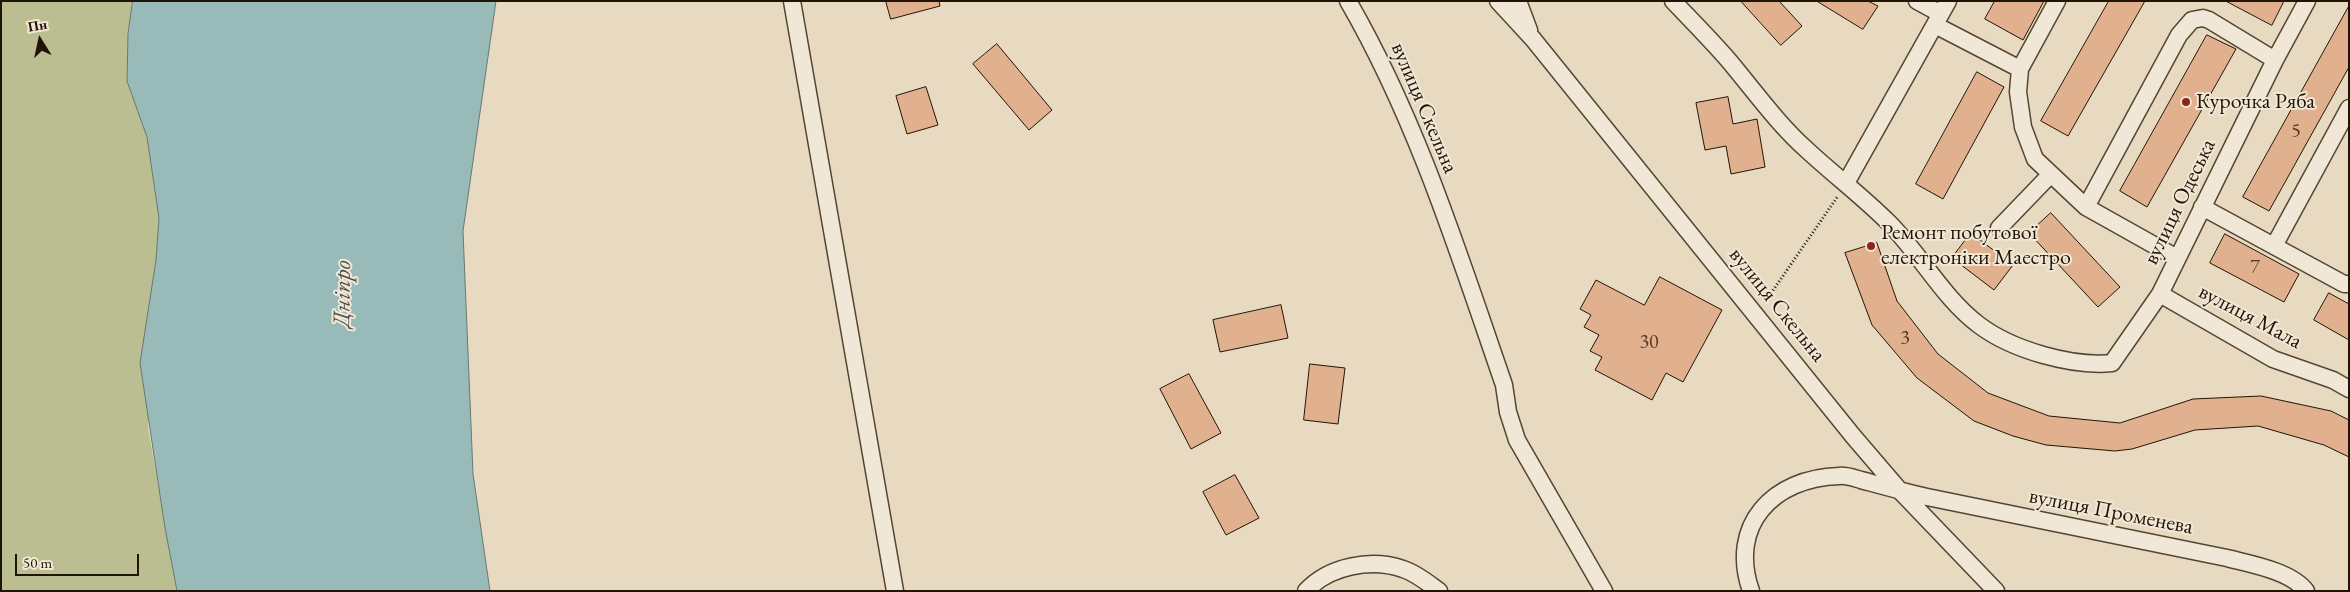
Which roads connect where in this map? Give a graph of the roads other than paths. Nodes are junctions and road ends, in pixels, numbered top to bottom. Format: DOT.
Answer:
graph roads {
  1 [pos="792,1"];
  2 [pos="1348,1"];
  3 [pos="1498,1"];
  4 [pos="1518,1"];
  5 [pos="1673,1"];
  6 [pos="1917,1"];
  7 [pos="2057,1"];
  8 [pos="2308,1"];
  9 [pos="1941,13"];
  10 [pos="1533,39"];
  11 [pos="2275,60"];
  12 [pos="2020,69"];
  13 [pos="2349,108"];
  14 [pos="2051,174"];
  15 [pos="1846,183"];
  16 [pos="2086,207"];
  17 [pos="2202,207"];
  18 [pos="1999,228"];
  19 [pos="2274,246"];
  20 [pos="2177,258"];
  21 [pos="2349,284"];
  22 [pos="2160,294"];
  23 [pos="2349,389"];
  24 [pos="1901,492"];
  25 [pos="1985,584"];
  26 [pos="895,591"];
  27 [pos="1306,591"];
  28 [pos="1439,591"];
  29 [pos="1604,591"];
  30 [pos="1751,591"];
  31 [pos="1996,591"];
  32 [pos="2306,591"];
  1 -- 26 [label="street"];
  2 -- 29 [label="street, вулиця Скельна"];
  3 -- 10 [label="street"];
  4 -- 10 [label="street"];
  5 -- 15 [label="street"];
  6 -- 9 [label="street"];
  7 -- 12 [label="street"];
  8 -- 11 [label="street, вулиця Одеська"];
  9 -- 12 [label="street"];
  9 -- 15 [label="street"];
  10 -- 24 [label="street, вулиця Скельна"];
  11 -- 16 [label="street"];
  11 -- 17 [label="street, вулиця Одеська"];
  12 -- 14 [label="street"];
  13 -- 19 [label="street"];
  14 -- 16 [label="street"];
  14 -- 18 [label="street"];
  15 -- 22 [label="street, вулиця Одеська"];
  16 -- 20 [label="street"];
  17 -- 19 [label="street"];
  17 -- 20 [label="street, вулиця Одеська"];
  19 -- 21 [label="street"];
  20 -- 22 [label="street, вулиця Одеська"];
  22 -- 23 [label="street, вулиця Мала"];
  24 -- 25 [label="street, вулиця Скельна"];
  24 -- 30 [label="street, вулиця Променева"];
  24 -- 32 [label="street, вулиця Променева"];
  25 -- 31 [label="street, вулиця Скельна"];
  27 -- 28 [label="street"];
}
